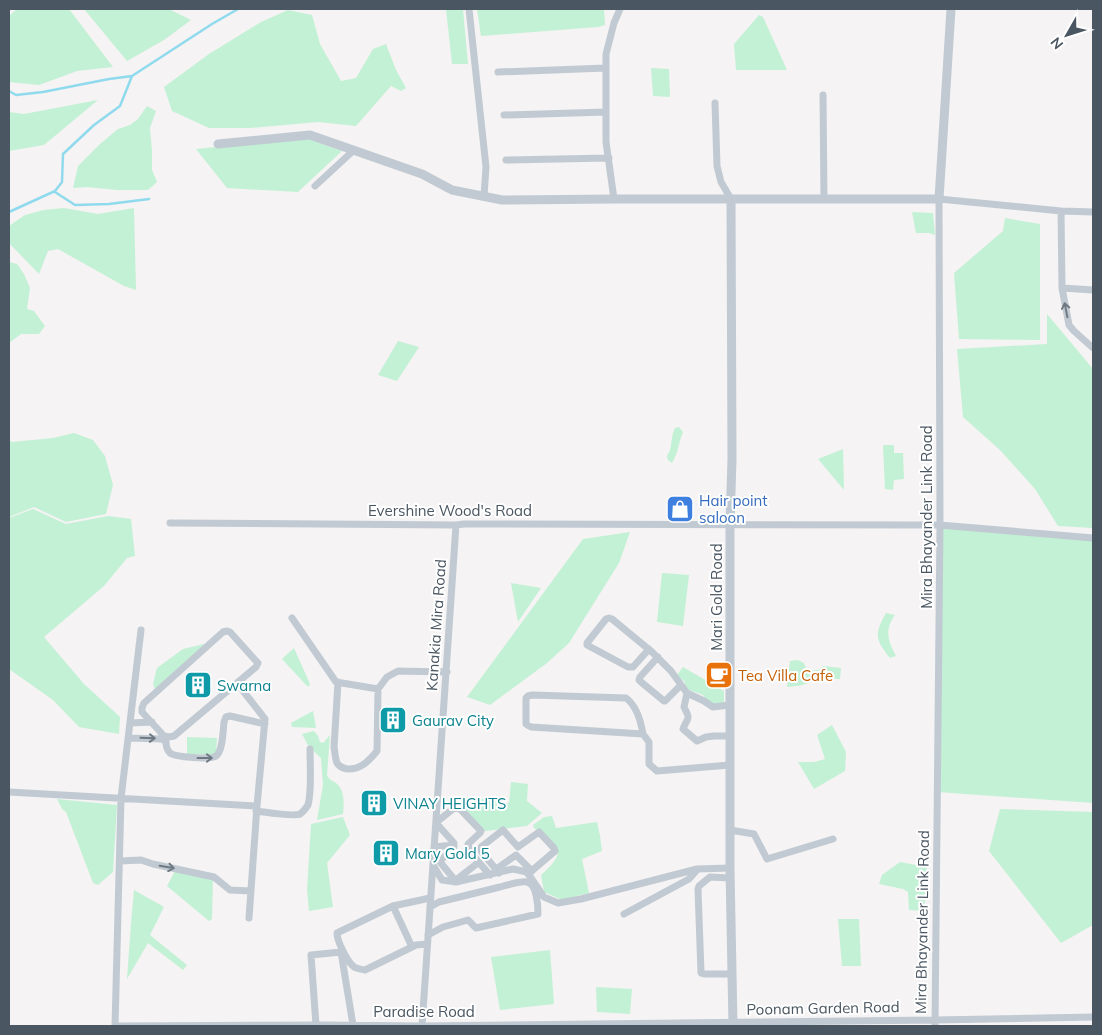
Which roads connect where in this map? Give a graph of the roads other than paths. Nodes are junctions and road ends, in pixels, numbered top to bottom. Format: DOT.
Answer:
graph roads {
  1 [pos="469,9"];
  2 [pos="620,9"];
  3 [pos="950,9"];
  4 [pos="606,68"];
  5 [pos="498,72"];
  6 [pos="823,96"];
  7 [pos="715,103"];
  8 [pos="606,112"];
  9 [pos="504,115"];
  10 [pos="218,144"];
  11 [pos="354,150"];
  12 [pos="608,158"];
  13 [pos="506,160"];
  14 [pos="314,186"];
  15 [pos="484,196"];
  16 [pos="614,199"];
  17 [pos="731,199"];
  18 [pos="824,199"];
  19 [pos="939,199"];
  20 [pos="1061,211"];
  21 [pos="1093,212"];
  22 [pos="1062,288"];
  23 [pos="1093,290"];
  24 [pos="1092,345"];
  25 [pos="170,523"];
  26 [pos="456,525"];
  27 [pos="730,525"];
  28 [pos="940,526"];
  29 [pos="1093,538"];
  30 [pos="292,618"];
  31 [pos="141,630"];
  32 [pos="648,649"];
  33 [pos="658,657"];
  34 [pos="447,672"];
  35 [pos="338,682"];
  36 [pos="237,683"];
  37 [pos="681,685"];
  38 [pos="378,689"];
  39 [pos="687,692"];
  40 [pos="730,705"];
  41 [pos="130,722"];
  42 [pos="152,722"];
  43 [pos="264,724"];
  44 [pos="643,734"];
  45 [pos="730,736"];
  46 [pos="128,738"];
  47 [pos="310,749"];
  48 [pos="730,765"];
  49 [pos="9,792"];
  50 [pos="122,798"];
  51 [pos="257,809"];
  52 [pos="730,830"];
  53 [pos="833,839"];
  54 [pos="454,845"];
  55 [pos="434,847"];
  56 [pos="120,861"];
  57 [pos="479,862"];
  58 [pos="433,865"];
  59 [pos="497,868"];
  60 [pos="697,869"];
  61 [pos="530,872"];
  62 [pos="730,873"];
  63 [pos="490,875"];
  64 [pos="251,891"];
  65 [pos="430,898"];
  66 [pos="393,906"];
  67 [pos="430,907"];
  68 [pos="624,914"];
  69 [pos="249,918"];
  70 [pos="428,935"];
  71 [pos="427,944"];
  72 [pos="412,947"];
  73 [pos="732,974"];
  74 [pos="1093,1017"];
  75 [pos="935,1023"];
  76 [pos="733,1024"];
  77 [pos="316,1025"];
  78 [pos="353,1025"];
  79 [pos="115,1026"];
  80 [pos="191,1026"];
  81 [pos="326,1026"];
  82 [pos="422,1026"];
  1 -- 15 [label="street"];
  2 -- 4 [label="street"];
  3 -- 19 [label="street, Mira Bhayander Link Road"];
  4 -- 5 [label="street"];
  4 -- 8 [label="street"];
  6 -- 18 [label="street"];
  7 -- 17 [label="street"];
  8 -- 9 [label="street"];
  8 -- 12 [label="street"];
  10 -- 11 [label="street"];
  11 -- 14 [label="street"];
  11 -- 15 [label="street"];
  12 -- 13 [label="street"];
  12 -- 16 [label="street"];
  15 -- 16 [label="street"];
  16 -- 17 [label="street"];
  17 -- 18 [label="street"];
  17 -- 27 [label="street, Mari Gold Road"];
  18 -- 19 [label="street"];
  19 -- 20 [label="street"];
  19 -- 28 [label="street, Mira Bhayander Link Road"];
  20 -- 21 [label="street"];
  20 -- 22 [label="street"];
  22 -- 23 [label="street"];
  24 -- 22 [label="street, one-way"];
  25 -- 26 [label="street, Evershine Wood's Road"];
  26 -- 27 [label="street, Evershine Wood's Road"];
  26 -- 34 [label="street, Kanakia Mira Road"];
  27 -- 28 [label="street, Evershine Wood's Road"];
  27 -- 40 [label="street, Mari Gold Road"];
  28 -- 29 [label="street, Evershine Wood's Road"];
  28 -- 75 [label="street, Mira Bhayander Link Road"];
  30 -- 35 [label="street"];
  31 -- 41 [label="street"];
  32 -- 32 [label="street"];
  32 -- 33 [label="street"];
  33 -- 37 [label="street"];
  33 -- 37 [label="street"];
  34 -- 38 [label="street"];
  34 -- 55 [label="street, Kanakia Mira Road"];
  35 -- 38 [label="street"];
  35 -- 38 [label="street"];
  36 -- 42 [label="street"];
  36 -- 42 [label="street"];
  36 -- 43 [label="street"];
  37 -- 39 [label="street"];
  39 -- 40 [label="street"];
  39 -- 45 [label="street"];
  40 -- 45 [label="street, Mari Gold Road"];
  41 -- 42 [label="street"];
  41 -- 46 [label="street"];
  46 -- 43 [label="street, one-way"];
  43 -- 51 [label="street"];
  44 -- 44 [label="street"];
  44 -- 48 [label="street"];
  45 -- 48 [label="street, Mari Gold Road"];
  46 -- 50 [label="street"];
  47 -- 51 [label="street"];
  48 -- 52 [label="street, Mari Gold Road"];
  49 -- 50 [label="street"];
  50 -- 51 [label="street"];
  50 -- 56 [label="street"];
  51 -- 64 [label="street"];
  52 -- 53 [label="street"];
  52 -- 62 [label="street, Mari Gold Road"];
  54 -- 55 [label="street"];
  54 -- 57 [label="street"];
  54 -- 57 [label="street"];
  55 -- 58 [label="street, Kanakia Mira Road"];
  56 -- 64 [label="street, one-way"];
  56 -- 79 [label="street"];
  57 -- 63 [label="street"];
  58 -- 63 [label="street"];
  58 -- 65 [label="street, Kanakia Mira Road"];
  59 -- 61 [label="street"];
  59 -- 61 [label="street"];
  59 -- 61 [label="street"];
  59 -- 63 [label="street"];
  60 -- 61 [label="street"];
  60 -- 62 [label="street"];
  60 -- 68 [label="street"];
  62 -- 73 [label="street, Mari Gold Road"];
  62 -- 73 [label="street"];
  64 -- 69 [label="street"];
  65 -- 66 [label="street"];
  65 -- 67 [label="street, Kanakia Mira Road"];
  66 -- 72 [label="street"];
  66 -- 72 [label="street"];
  67 -- 70 [label="street, Kanakia Mira Road"];
  67 -- 70 [label="street"];
  70 -- 71 [label="street, Kanakia Mira Road"];
  71 -- 72 [label="street"];
  71 -- 82 [label="street, Kanakia Mira Road"];
  73 -- 76 [label="street, Mari Gold Road"];
  74 -- 75 [label="street, Poonam Garden Road"];
  75 -- 76 [label="street, Poonam Garden Road"];
  76 -- 82 [label="street, Paradise Road"];
  77 -- 78 [label="street"];
  77 -- 80 [label="street, Paradise Road"];
  77 -- 81 [label="street, Paradise Road"];
  78 -- 81 [label="street, Paradise Road"];
  78 -- 82 [label="street, Paradise Road"];
  79 -- 80 [label="street, Paradise Road"];
}
